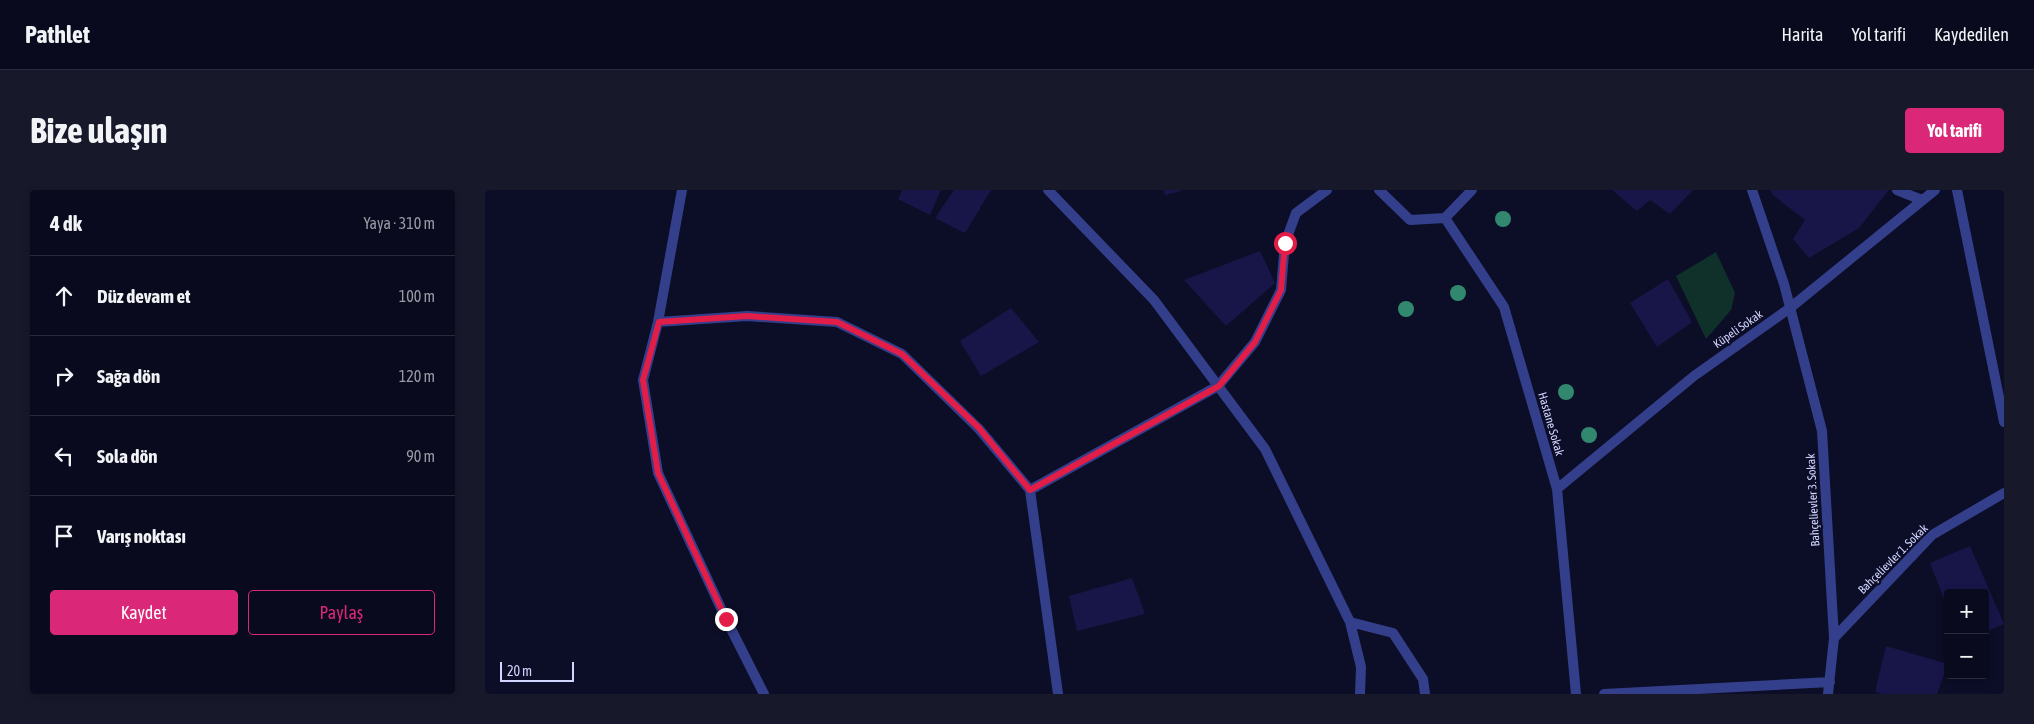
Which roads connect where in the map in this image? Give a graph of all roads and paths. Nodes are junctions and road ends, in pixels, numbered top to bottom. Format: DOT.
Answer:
graph roads {
  1 [pos="682,190"];
  2 [pos="1048,190"];
  3 [pos="1327,190"];
  4 [pos="1379,190"];
  5 [pos="1472,190"];
  6 [pos="1753,190"];
  7 [pos="1897,190"];
  8 [pos="1935,190"];
  9 [pos="1957,190"];
  10 [pos="1922,200"];
  11 [pos="1445,218"];
  12 [pos="1790,308"];
  13 [pos="659,322"];
  14 [pos="1219,386"];
  15 [pos="2004,422"];
  16 [pos="1557,489"];
  17 [pos="1030,490"];
  18 [pos="2004,493"];
  19 [pos="1350,622"];
  20 [pos="1834,638"];
  21 [pos="1830,682"];
  22 [pos="765,694"];
  23 [pos="1058,694"];
  24 [pos="1360,694"];
  25 [pos="1425,694"];
  26 [pos="1576,694"];
  27 [pos="1604,694"];
  28 [pos="1828,694"];
  1 -- 13 [label="street"];
  2 -- 14 [label="street"];
  3 -- 14 [label="street"];
  4 -- 11 [label="street"];
  5 -- 11 [label="street"];
  6 -- 12 [label="street, Bahçelievler 3. Sokak"];
  7 -- 10 [label="street"];
  8 -- 10 [label="street, Küpeli Sokak"];
  9 -- 15 [label="street"];
  10 -- 12 [label="street, Küpeli Sokak"];
  11 -- 16 [label="street, Hastane Sokak"];
  12 -- 16 [label="street, Küpeli Sokak"];
  12 -- 20 [label="street, Bahçelievler 3. Sokak"];
  13 -- 17 [label="street"];
  13 -- 22 [label="street"];
  14 -- 17 [label="street"];
  14 -- 19 [label="street"];
  16 -- 26 [label="street, Hastane Sokak"];
  17 -- 23 [label="street"];
  18 -- 20 [label="street, Bahçelievler 1. Sokak"];
  19 -- 24 [label="street"];
  19 -- 25 [label="street"];
  20 -- 21 [label="street, Bahçelievler 3. Sokak"];
  21 -- 27 [label="street"];
  21 -- 28 [label="street, Bahçelievler 3. Sokak"];
}
